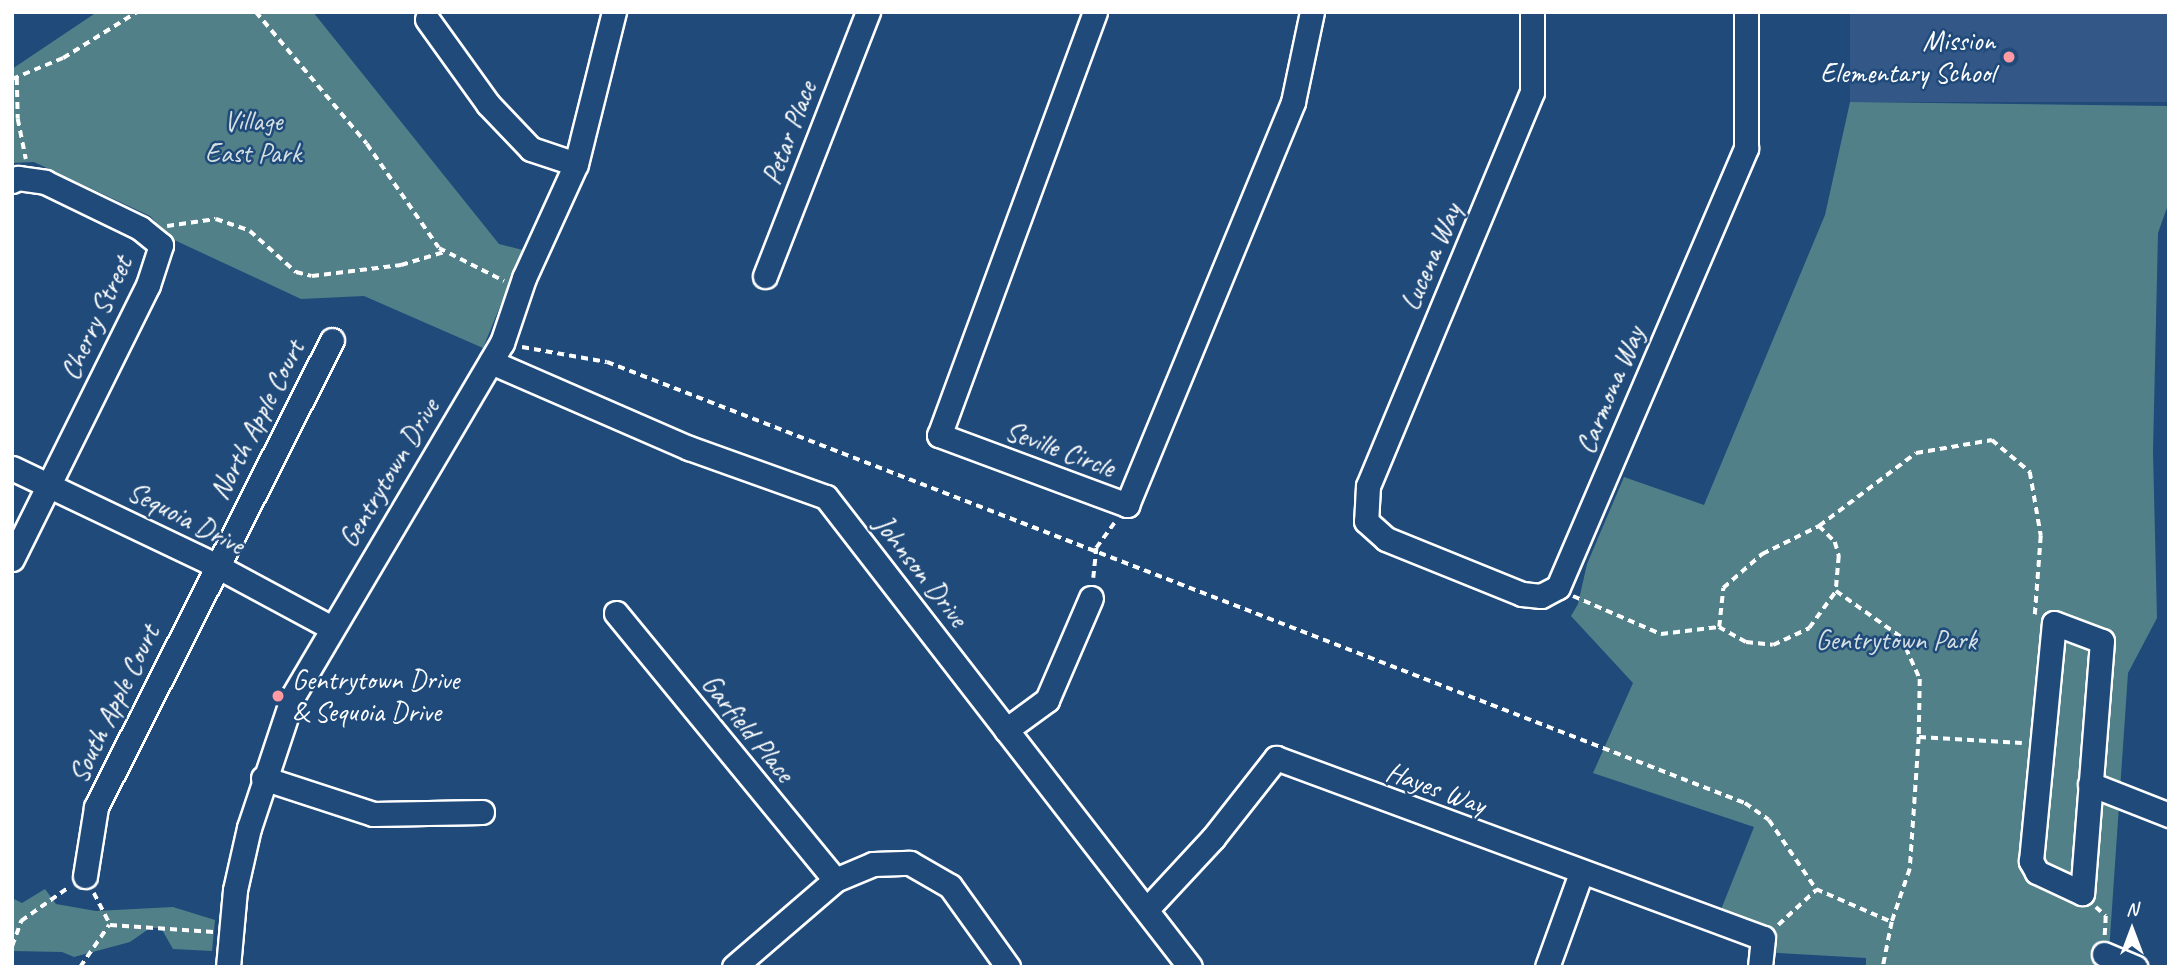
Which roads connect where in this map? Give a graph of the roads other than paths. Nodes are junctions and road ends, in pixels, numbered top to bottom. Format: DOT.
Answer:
graph roads {
  1 [pos="614,12"];
  2 [pos="868,12"];
  3 [pos="1095,12"];
  4 [pos="1312,12"];
  5 [pos="1532,12"];
  6 [pos="1746,12"];
  7 [pos="427,19"];
  8 [pos="576,164"];
  9 [pos="20,179"];
  10 [pos="765,276"];
  11 [pos="332,340"];
  12 [pos="496,352"];
  13 [pos="12,468"];
  14 [pos="50,484"];
  15 [pos="12,559"];
  16 [pos="215,565"];
  17 [pos="1558,587"];
  18 [pos="1091,598"];
  19 [pos="616,613"];
  20 [pos="330,627"];
  21 [pos="1006,730"];
  22 [pos="263,778"];
  23 [pos="2090,784"];
  24 [pos="482,812"];
  25 [pos="2169,815"];
  26 [pos="1581,873"];
  27 [pos="85,876"];
  28 [pos="835,880"];
  29 [pos="1148,908"];
  30 [pos="2104,954"];
  31 [pos="228,967"];
  32 [pos="734,967"];
  33 [pos="1007,967"];
  34 [pos="1190,967"];
  35 [pos="1547,967"];
  36 [pos="1760,967"];
  37 [pos="2135,967"];
  1 -- 8 [label="street, Gentrytown Drive"];
  2 -- 10 [label="street, Petar Place"];
  3 -- 4 [label="street, Seville Circle"];
  5 -- 17 [label="street, Lucena Way"];
  6 -- 17 [label="street, Carmona Way"];
  7 -- 8 [label="street"];
  8 -- 12 [label="street, Gentrytown Drive"];
  9 -- 14 [label="street, Cherry Street"];
  11 -- 16 [label="street, North Apple Court"];
  12 -- 20 [label="street, Gentrytown Drive"];
  12 -- 21 [label="street, Johnson Drive"];
  13 -- 14 [label="street, Sequoia Drive"];
  14 -- 15 [label="street, Cherry Street"];
  14 -- 16 [label="street, Sequoia Drive"];
  16 -- 20 [label="street, Sequoia Drive"];
  16 -- 27 [label="street, South Apple Court"];
  18 -- 21 [label="street"];
  19 -- 28 [label="street, Garfield Place"];
  20 -- 22 [label="street, Gentrytown Drive"];
  21 -- 29 [label="street, Johnson Drive"];
  22 -- 24 [label="street"];
  22 -- 31 [label="street, Gentrytown Drive"];
  23 -- 23 [label="street"];
  23 -- 25 [label="street"];
  26 -- 29 [label="street, Hayes Way"];
  26 -- 35 [label="street"];
  26 -- 36 [label="street, Hayes Way"];
  28 -- 32 [label="street"];
  28 -- 33 [label="street"];
  29 -- 34 [label="street, Johnson Drive"];
  30 -- 37 [label="street"];
}
